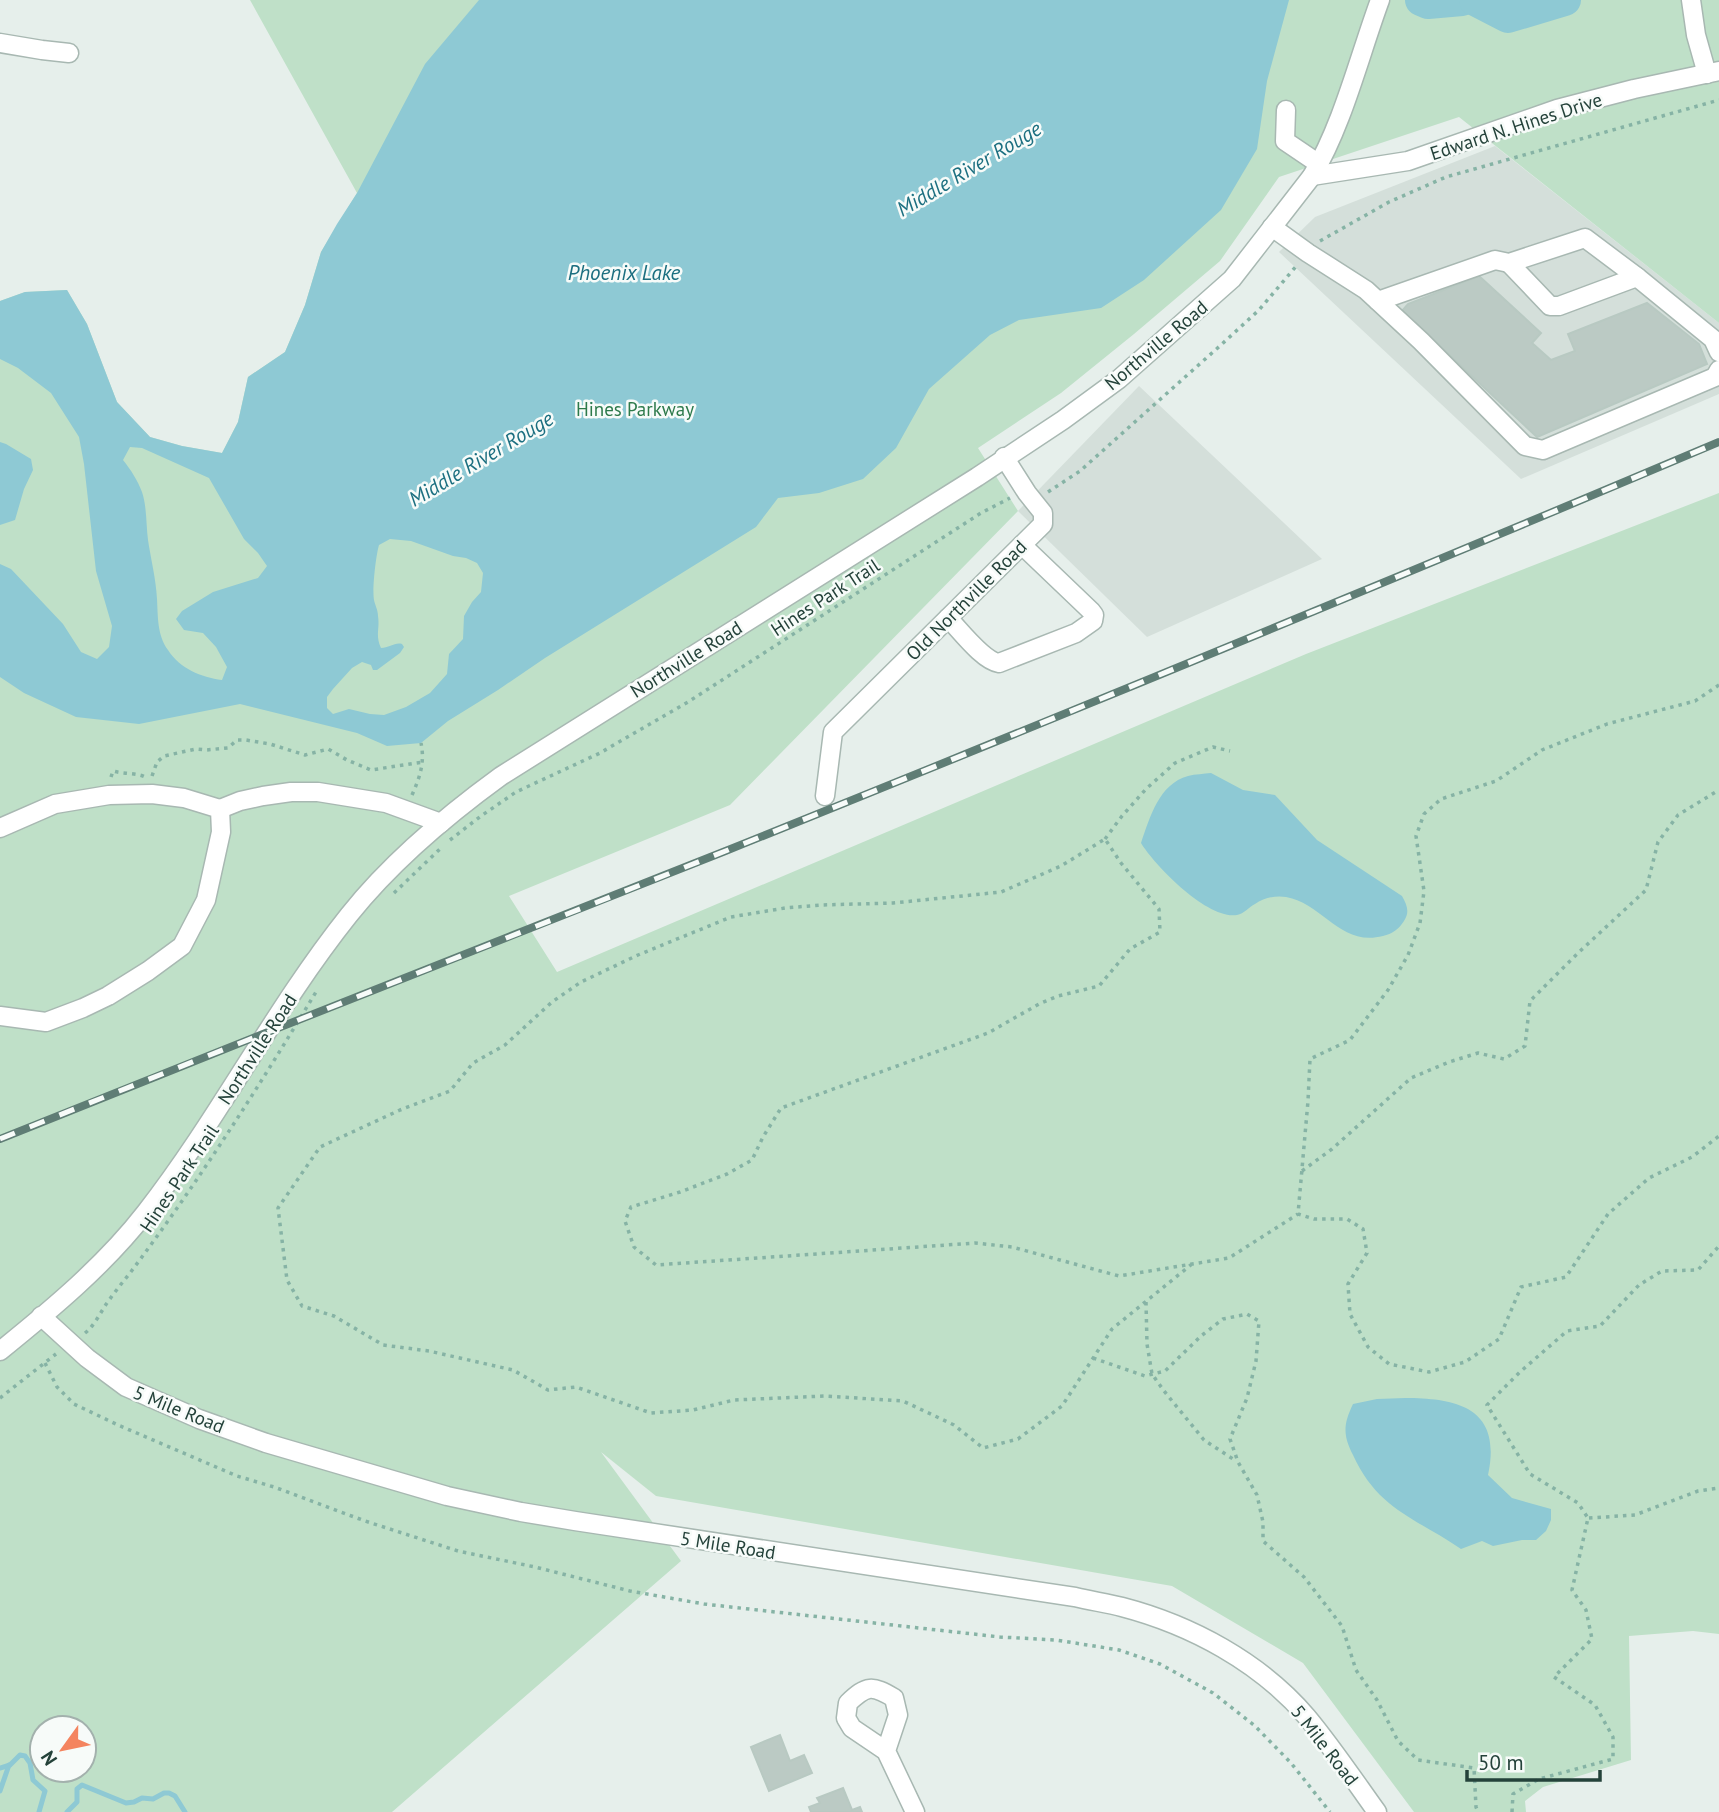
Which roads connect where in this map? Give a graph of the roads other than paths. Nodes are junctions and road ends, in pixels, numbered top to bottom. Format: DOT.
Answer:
graph roads {
  1 [pos="1380,0"];
  2 [pos="1691,0"];
  3 [pos="0,43"];
  4 [pos="69,52"];
  5 [pos="1713,72"];
  6 [pos="1286,110"];
  7 [pos="1315,170"];
  8 [pos="1272,227"];
  9 [pos="1509,263"];
  10 [pos="1637,278"];
  11 [pos="1378,301"];
  12 [pos="1719,352"];
  13 [pos="1719,370"];
  14 [pos="1004,457"];
  15 [pos="1022,545"];
  16 [pos="948,618"];
  17 [pos="825,796"];
  18 [pos="220,809"];
  19 [pos="441,823"];
  20 [pos="0,828"];
  21 [pos="0,1016"];
  22 [pos="41,1316"];
  23 [pos="0,1350"];
  24 [pos="886,1751"];
  25 [pos="915,1812"];
  26 [pos="1377,1812"];
  1 -- 7 [label="street, Northville Road"];
  2 -- 5 [label="street"];
  3 -- 4 [label="street"];
  5 -- 7 [label="street, Edward N. Hines Drive"];
  6 -- 7 [label="street"];
  7 -- 8 [label="street, Northville Road"];
  8 -- 11 [label="street"];
  8 -- 14 [label="street, Northville Road"];
  9 -- 10 [label="street"];
  9 -- 10 [label="street"];
  9 -- 11 [label="street"];
  10 -- 12 [label="street"];
  11 -- 13 [label="street"];
  14 -- 15 [label="street, Old Northville Road"];
  14 -- 19 [label="street, Northville Road"];
  15 -- 16 [label="street, Old Northville Road"];
  15 -- 16 [label="street"];
  16 -- 17 [label="street, Old Northville Road"];
  18 -- 19 [label="street"];
  18 -- 20 [label="street"];
  18 -- 21 [label="street"];
  19 -- 22 [label="street, Northville Road"];
  22 -- 23 [label="street, Northville Road"];
  22 -- 26 [label="street, 5 Mile Road"];
  24 -- 25 [label="street"];
}
